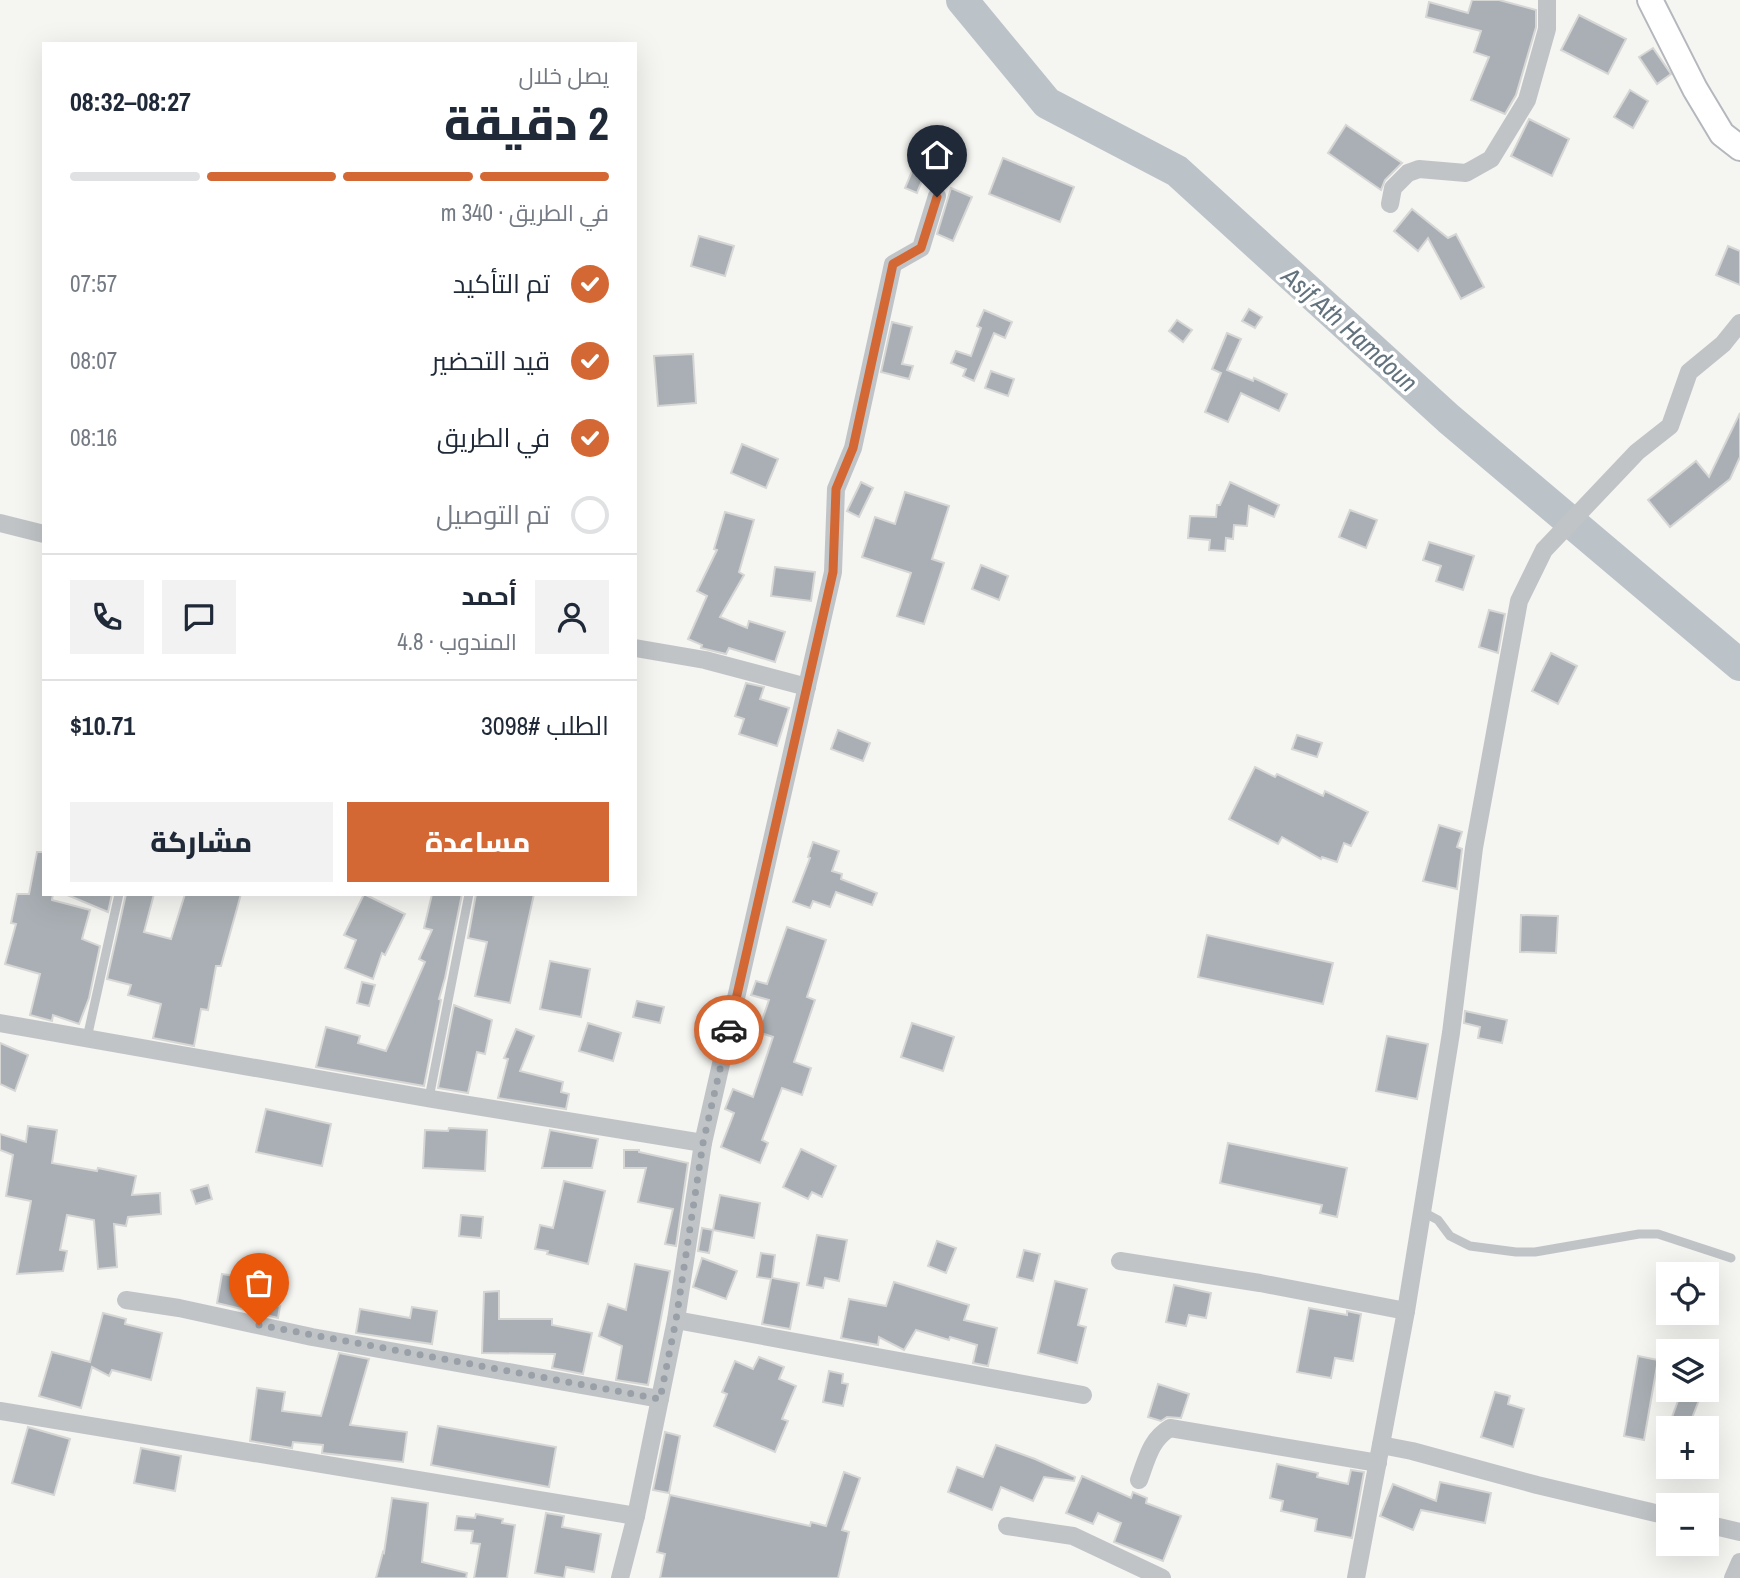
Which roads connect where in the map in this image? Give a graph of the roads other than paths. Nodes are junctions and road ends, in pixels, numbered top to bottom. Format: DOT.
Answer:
graph roads {
  1 [pos="1547,0"];
  2 [pos="1650,0"];
  3 [pos="1740,148"];
  4 [pos="937,197"];
  5 [pos="1390,204"];
  6 [pos="1740,323"];
  7 [pos="0,523"];
  8 [pos="42,534"];
  9 [pos="637,648"];
  10 [pos="807,687"];
  11 [pos="119,896"];
  12 [pos="469,896"];
  13 [pos="0,1023"];
  14 [pos="87,1038"];
  15 [pos="429,1098"];
  16 [pos="703,1143"];
  17 [pos="1423,1212"];
  18 [pos="1731,1258"];
  19 [pos="1120,1261"];
  20 [pos="126,1300"];
  21 [pos="1406,1311"];
  22 [pos="676,1320"];
  23 [pos="1083,1395"];
  24 [pos="660,1399"];
  25 [pos="0,1411"];
  26 [pos="1379,1454"];
  27 [pos="1139,1480"];
  28 [pos="1656,1513"];
  29 [pos="636,1516"];
  30 [pos="1007,1526"];
  31 [pos="1719,1527"];
  32 [pos="1740,1532"];
  33 [pos="1740,1562"];
  34 [pos="1359,1577"];
  35 [pos="620,1578"];
  36 [pos="1162,1578"];
  37 [pos="1733,1578"];
  1 -- 5 [label="street"];
  2 -- 3 [label="street"];
  4 -- 10 [label="street"];
  6 -- 17 [label="street"];
  7 -- 8 [label="street"];
  9 -- 10 [label="street"];
  10 -- 16 [label="street"];
  11 -- 14 [label="lane"];
  12 -- 15 [label="lane"];
  13 -- 14 [label="street"];
  14 -- 15 [label="street"];
  15 -- 16 [label="street"];
  16 -- 22 [label="street"];
  17 -- 18 [label="lane"];
  17 -- 21 [label="street"];
  19 -- 21 [label="street"];
  20 -- 24 [label="street"];
  21 -- 26 [label="street"];
  22 -- 23 [label="street"];
  22 -- 24 [label="street"];
  24 -- 29 [label="street"];
  25 -- 29 [label="street"];
  26 -- 27 [label="street"];
  26 -- 28 [label="street"];
  26 -- 34 [label="street"];
  29 -- 35 [label="street"];
  30 -- 36 [label="street"];
  31 -- 32 [label="street"];
  33 -- 37 [label="street"];
}
